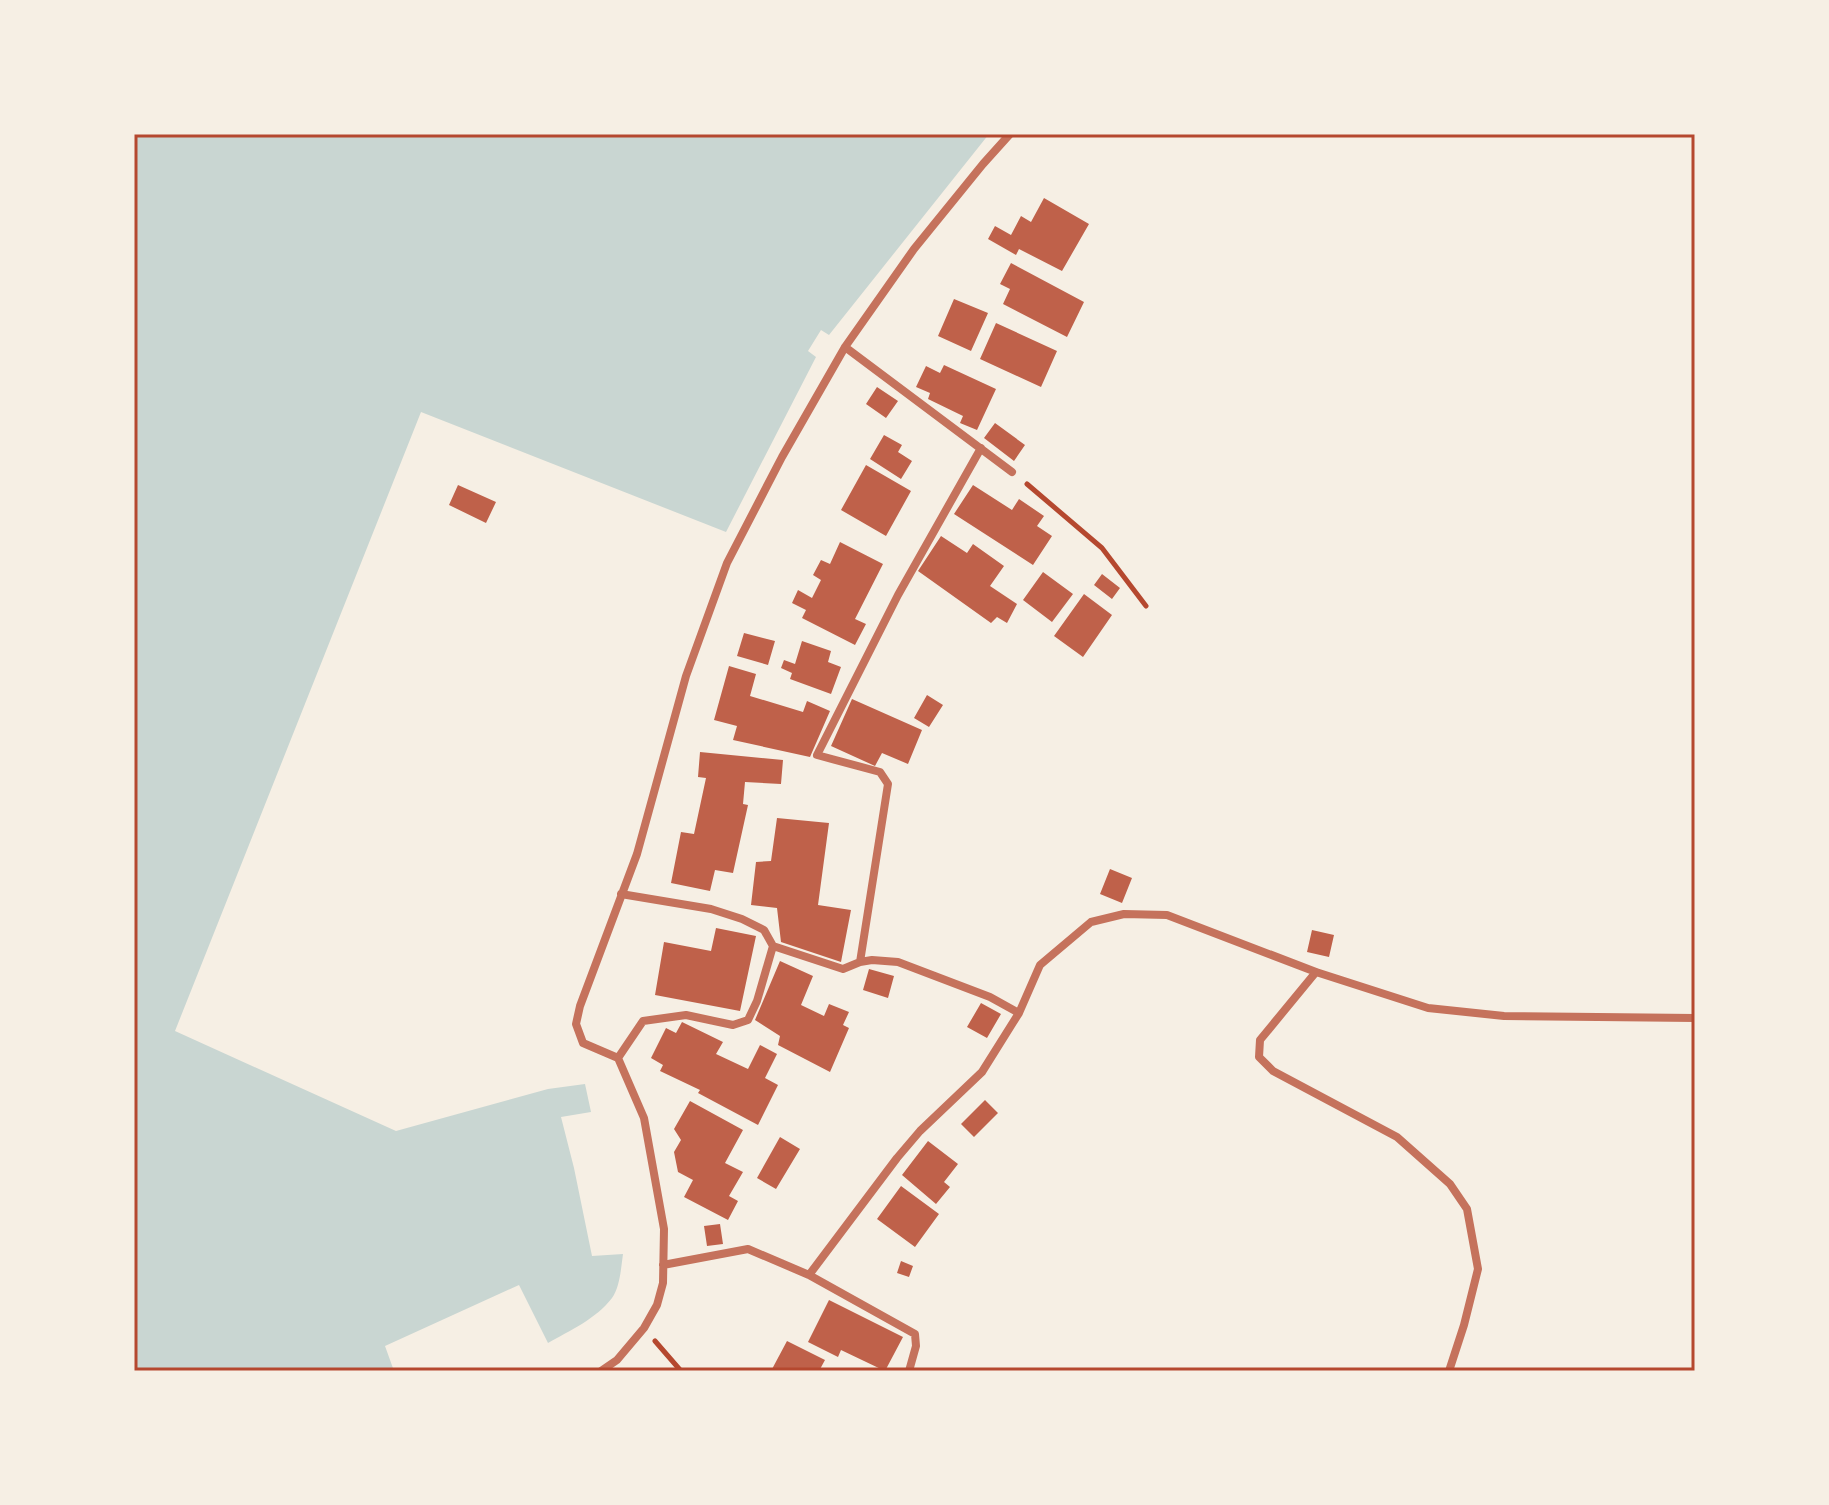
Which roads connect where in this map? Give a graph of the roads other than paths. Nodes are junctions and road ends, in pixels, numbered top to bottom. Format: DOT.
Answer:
graph roads {
  1 [pos="1010,134"];
  2 [pos="845,347"];
  3 [pos="981,448"];
  4 [pos="1012,472"];
  5 [pos="621,894"];
  6 [pos="773,946"];
  7 [pos="860,962"];
  8 [pos="1316,972"];
  9 [pos="1019,1013"];
  10 [pos="1695,1018"];
  11 [pos="618,1058"];
  12 [pos="663,1265"];
  13 [pos="809,1275"];
  14 [pos="601,1371"];
  15 [pos="909,1371"];
  16 [pos="1449,1371"];
  1 -- 2 [label="street"];
  2 -- 3 [label="street"];
  2 -- 5 [label="street"];
  3 -- 4 [label="street"];
  3 -- 7 [label="street"];
  5 -- 6 [label="street"];
  5 -- 11 [label="street"];
  6 -- 7 [label="street"];
  6 -- 11 [label="street"];
  7 -- 9 [label="street"];
  8 -- 9 [label="street"];
  8 -- 10 [label="street"];
  8 -- 16 [label="street"];
  9 -- 13 [label="street"];
  11 -- 12 [label="street"];
  12 -- 13 [label="street"];
  12 -- 14 [label="street"];
  13 -- 15 [label="street"];
}
